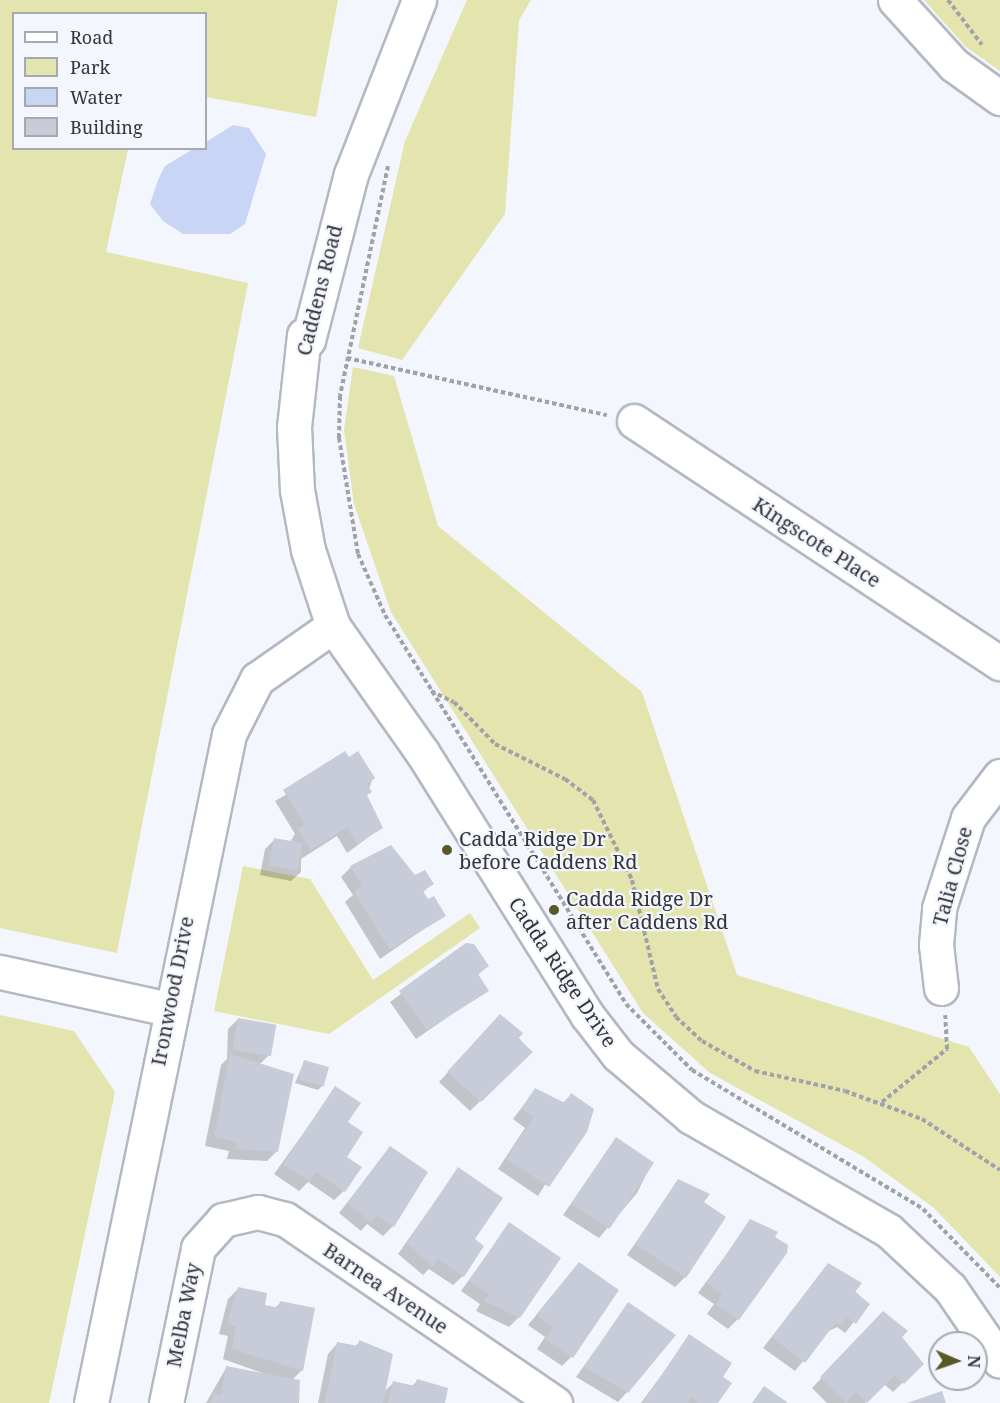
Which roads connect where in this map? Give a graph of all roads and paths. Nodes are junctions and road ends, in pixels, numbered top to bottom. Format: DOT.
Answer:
graph roads {
  1 [pos="419,0"];
  2 [pos="895,0"];
  3 [pos="948,0"];
  4 [pos="986,49"];
  5 [pos="1000,98"];
  6 [pos="391,155"];
  7 [pos="347,358"];
  8 [pos="634,421"];
  9 [pos="333,626"];
  10 [pos="1000,663"];
  11 [pos="431,692"];
  12 [pos="1000,776"];
  13 [pos="0,972"];
  14 [pos="941,987"];
  15 [pos="168,1009"];
  16 [pos="882,1102"];
  17 [pos="1000,1170"];
  18 [pos="210,1231"];
  19 [pos="1000,1288"];
  20 [pos="1000,1361"];
  21 [pos="91,1403"];
  22 [pos="166,1403"];
  23 [pos="555,1403"];
  1 -- 9 [label="street, Caddens Road"];
  2 -- 5 [label="street"];
  3 -- 4 [label="path"];
  6 -- 7 [label="path"];
  7 -- 8 [label="path"];
  7 -- 11 [label="path"];
  8 -- 10 [label="street, Kingscote Place"];
  9 -- 15 [label="street, Ironwood Drive"];
  9 -- 20 [label="street, Cadda Ridge Drive"];
  11 -- 16 [label="path"];
  11 -- 19 [label="path"];
  12 -- 14 [label="street, Talia Close"];
  13 -- 15 [label="street"];
  14 -- 16 [label="path"];
  15 -- 21 [label="street, Ironwood Drive"];
  16 -- 17 [label="path"];
  18 -- 22 [label="street, Melba Way"];
  18 -- 23 [label="street, Barnea Avenue"];
}
